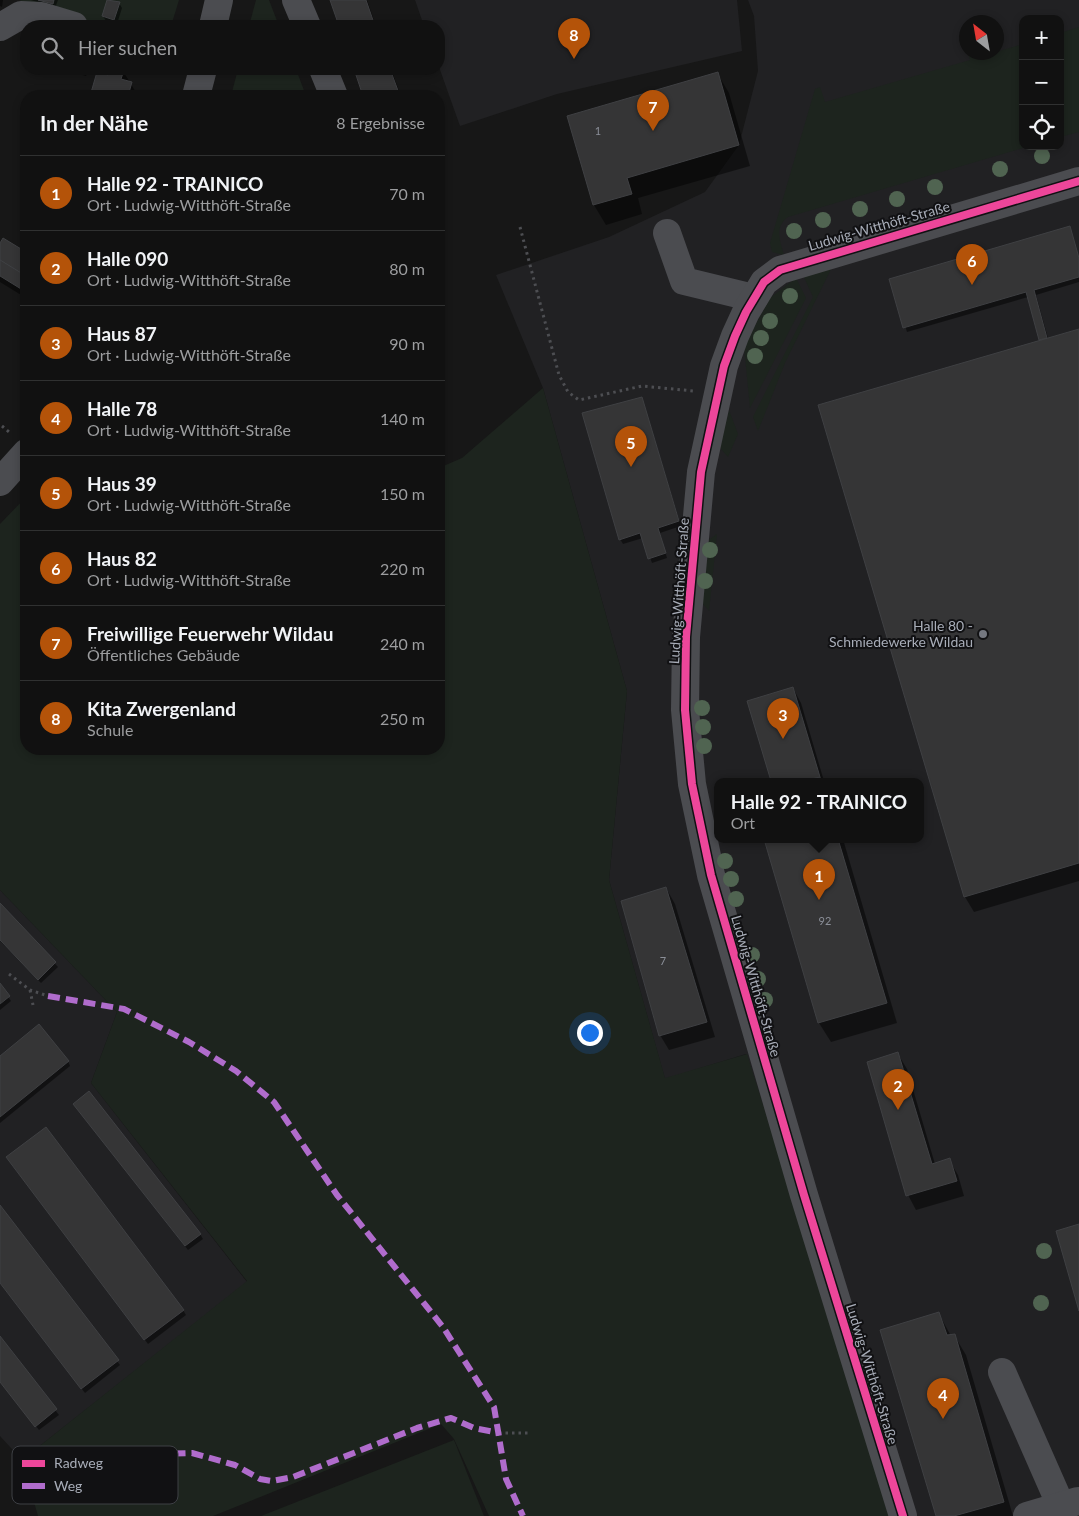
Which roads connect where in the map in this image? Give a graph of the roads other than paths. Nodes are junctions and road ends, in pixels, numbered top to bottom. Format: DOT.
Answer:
graph roads {
  1 [pos="219,0"];
  2 [pos="296,0"];
  3 [pos="54,20"];
  4 [pos="214,20"];
  5 [pos="304,20"];
  6 [pos="0,28"];
  7 [pos="201,75"];
  8 [pos="326,75"];
  9 [pos="198,90"];
  10 [pos="332,90"];
  11 [pos="1079,181"];
  12 [pos="667,233"];
  13 [pos="754,298"];
  14 [pos="20,460"];
  15 [pos="0,482"];
  16 [pos="1002,1372"];
  17 [pos="1070,1503"];
  18 [pos="903,1516"];
  19 [pos="1027,1516"];
  1 -- 4 [label="street"];
  2 -- 5 [label="street"];
  3 -- 6 [label="street"];
  7 -- 9 [label="street"];
  8 -- 10 [label="street"];
  11 -- 13 [label="street, Ludwig-Witthöft-Straße"];
  12 -- 13 [label="street"];
  13 -- 18 [label="street, Ludwig-Witthöft-Straße"];
  14 -- 15 [label="street"];
  16 -- 17 [label="street"];
  17 -- 19 [label="street"];
}
